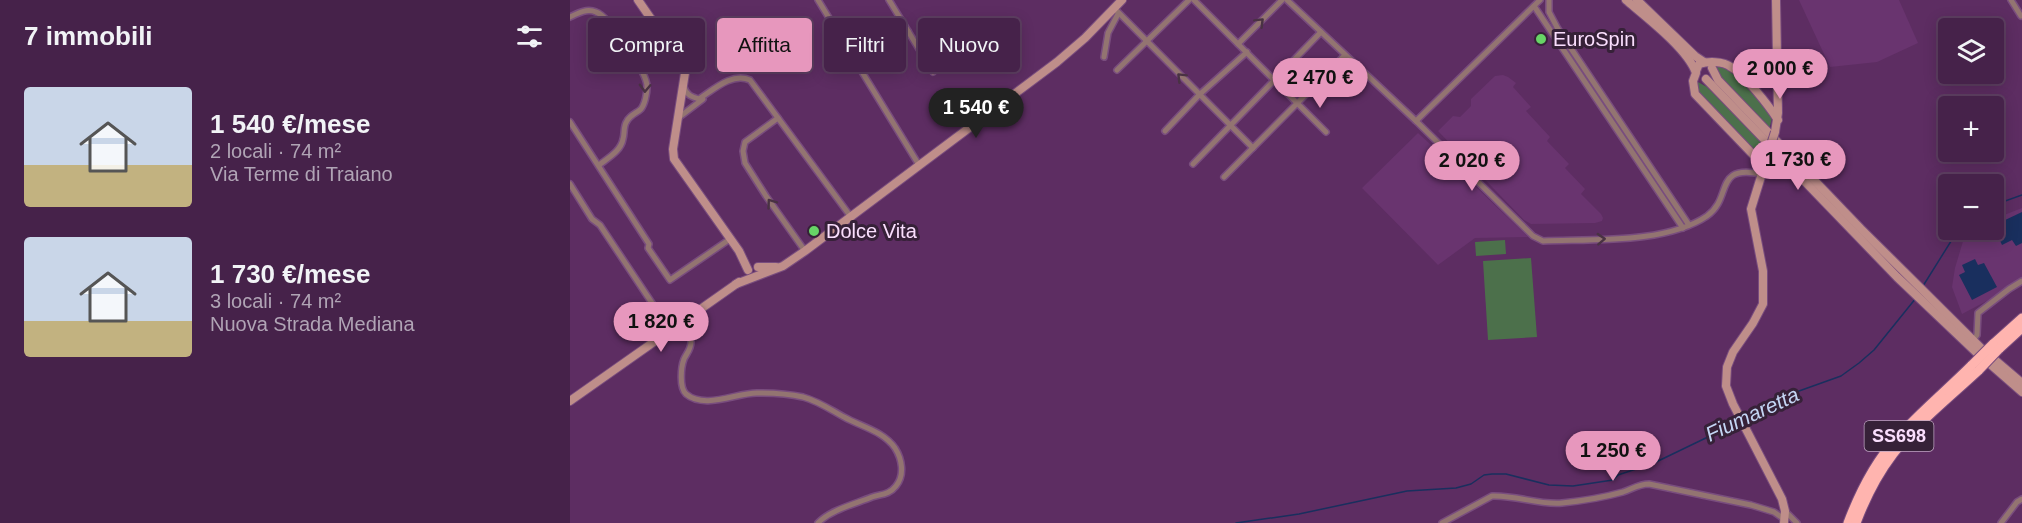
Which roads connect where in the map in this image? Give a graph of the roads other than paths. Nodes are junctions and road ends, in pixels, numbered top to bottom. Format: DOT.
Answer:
graph roads {
  1 [pos="638,0"];
  2 [pos="818,0"];
  3 [pos="889,0"];
  4 [pos="1122,0"];
  5 [pos="1189,0"];
  6 [pos="1194,0"];
  7 [pos="1282,0"];
  8 [pos="1287,0"];
  9 [pos="1626,0"];
  10 [pos="1637,0"];
  11 [pos="1776,0"];
  12 [pos="2011,0"];
  13 [pos="1538,2"];
  14 [pos="1549,4"];
  15 [pos="1116,11"];
  16 [pos="1539,12"];
  17 [pos="2020,15"];
  18 [pos="570,17"];
  19 [pos="829,18"];
  20 [pos="908,32"];
  21 [pos="1321,32"];
  22 [pos="906,35"];
  23 [pos="1146,42"];
  24 [pos="1239,44"];
  25 [pos="918,48"];
  26 [pos="1247,52"];
  27 [pos="1345,55"];
  28 [pos="1104,57"];
  29 [pos="1708,64"];
  30 [pos="1117,70"];
  31 [pos="862,72"];
  32 [pos="1696,72"];
  33 [pos="1707,79"];
  34 [pos="1274,80"];
  35 [pos="683,85"];
  36 [pos="1777,87"];
  37 [pos="708,93"];
  38 [pos="1199,95"];
  39 [pos="1761,97"];
  40 [pos="1297,103"];
  41 [pos="678,118"];
  42 [pos="778,118"];
  43 [pos="1778,120"];
  44 [pos="1416,121"];
  45 [pos="570,122"];
  46 [pos="1230,126"];
  47 [pos="1164,131"];
  48 [pos="1326,132"];
  49 [pos="1253,148"];
  50 [pos="1193,164"];
  51 [pos="599,165"];
  52 [pos="919,165"];
  53 [pos="1763,170"];
  54 [pos="1224,177"];
  55 [pos="570,184"];
  56 [pos="850,217"];
  57 [pos="1686,226"];
  58 [pos="730,239"];
  59 [pos="806,251"];
  60 [pos="754,272"];
  61 [pos="2022,281"];
  62 [pos="1909,283"];
  63 [pos="1927,301"];
  64 [pos="2022,318"];
  65 [pos="685,320"];
  66 [pos="2022,328"];
  67 [pos="670,330"];
  68 [pos="1973,340"];
  69 [pos="1996,347"];
  70 [pos="1975,367"];
  71 [pos="2022,383"];
  72 [pos="2022,392"];
  73 [pos="570,401"];
  74 [pos="2022,498"];
  75 [pos="1784,518"];
  76 [pos="818,523"];
  77 [pos="1442,523"];
  78 [pos="1797,523"];
  79 [pos="1848,523"];
  80 [pos="1856,523"];
  81 [pos="2001,523"];
  1 -- 35 [label="street"];
  2 -- 19 [label="street"];
  3 -- 20 [label="street"];
  4 -- 15 [label="street"];
  5 -- 23 [label="street"];
  6 -- 24 [label="street"];
  24 -- 7 [label="street, one-way"];
  8 -- 21 [label="street"];
  9 -- 32 [label="street"];
  10 -- 29 [label="street"];
  11 -- 36 [label="street"];
  12 -- 17 [label="street"];
  13 -- 14 [label="street"];
  13 -- 16 [label="street"];
  13 -- 44 [label="street"];
  14 -- 16 [label="street"];
  14 -- 57 [label="street"];
  15 -- 23 [label="street"];
  15 -- 28 [label="street"];
  15 -- 52 [label="street"];
  16 -- 57 [label="street"];
  18 -- 51 [label="street, one-way"];
  20 -- 22 [label="street"];
  20 -- 25 [label="street"];
  21 -- 27 [label="street"];
  21 -- 34 [label="street"];
  23 -- 30 [label="street"];
  38 -- 23 [label="street, one-way"];
  24 -- 26 [label="street"];
  26 -- 34 [label="street"];
  26 -- 38 [label="street"];
  27 -- 40 [label="street"];
  27 -- 44 [label="street"];
  29 -- 32 [label="street"];
  29 -- 33 [label="street"];
  29 -- 39 [label="street"];
  29 -- 62 [label="street"];
  31 -- 52 [label="street"];
  32 -- 33 [label="street"];
  32 -- 53 [label="street"];
  33 -- 62 [label="street"];
  34 -- 40 [label="street"];
  34 -- 46 [label="street"];
  35 -- 37 [label="street"];
  35 -- 41 [label="street"];
  36 -- 39 [label="street"];
  36 -- 43 [label="street"];
  37 -- 41 [label="street"];
  37 -- 42 [label="street"];
  38 -- 46 [label="street"];
  38 -- 47 [label="street"];
  39 -- 43 [label="street"];
  40 -- 48 [label="street"];
  40 -- 49 [label="street"];
  41 -- 58 [label="street"];
  42 -- 56 [label="street"];
  59 -- 42 [label="street, one-way"];
  43 -- 53 [label="street, bridge"];
  44 -- 57 [label="street, one-way"];
  45 -- 51 [label="street"];
  46 -- 49 [label="street"];
  46 -- 50 [label="street"];
  49 -- 54 [label="street"];
  51 -- 58 [label="street"];
  52 -- 56 [label="street"];
  53 -- 57 [label="street"];
  53 -- 75 [label="street"];
  55 -- 67 [label="street"];
  56 -- 59 [label="street"];
  58 -- 60 [label="street"];
  59 -- 60 [label="street"];
  60 -- 65 [label="street"];
  61 -- 68 [label="street"];
  62 -- 63 [label="street"];
  63 -- 68 [label="street"];
  63 -- 68 [label="street"];
  64 -- 69 [label="highway, SS698"];
  65 -- 67 [label="street"];
  65 -- 76 [label="street"];
  66 -- 69 [label="highway, SS698"];
  67 -- 73 [label="street"];
  69 -- 70 [label="highway, SS698, bridge"];
  70 -- 79 [label="highway, SS698"];
  70 -- 80 [label="highway, SS698"];
  71 -- 72 [label="street"];
  74 -- 81 [label="street"];
  75 -- 77 [label="street"];
  75 -- 78 [label="street"];
}
